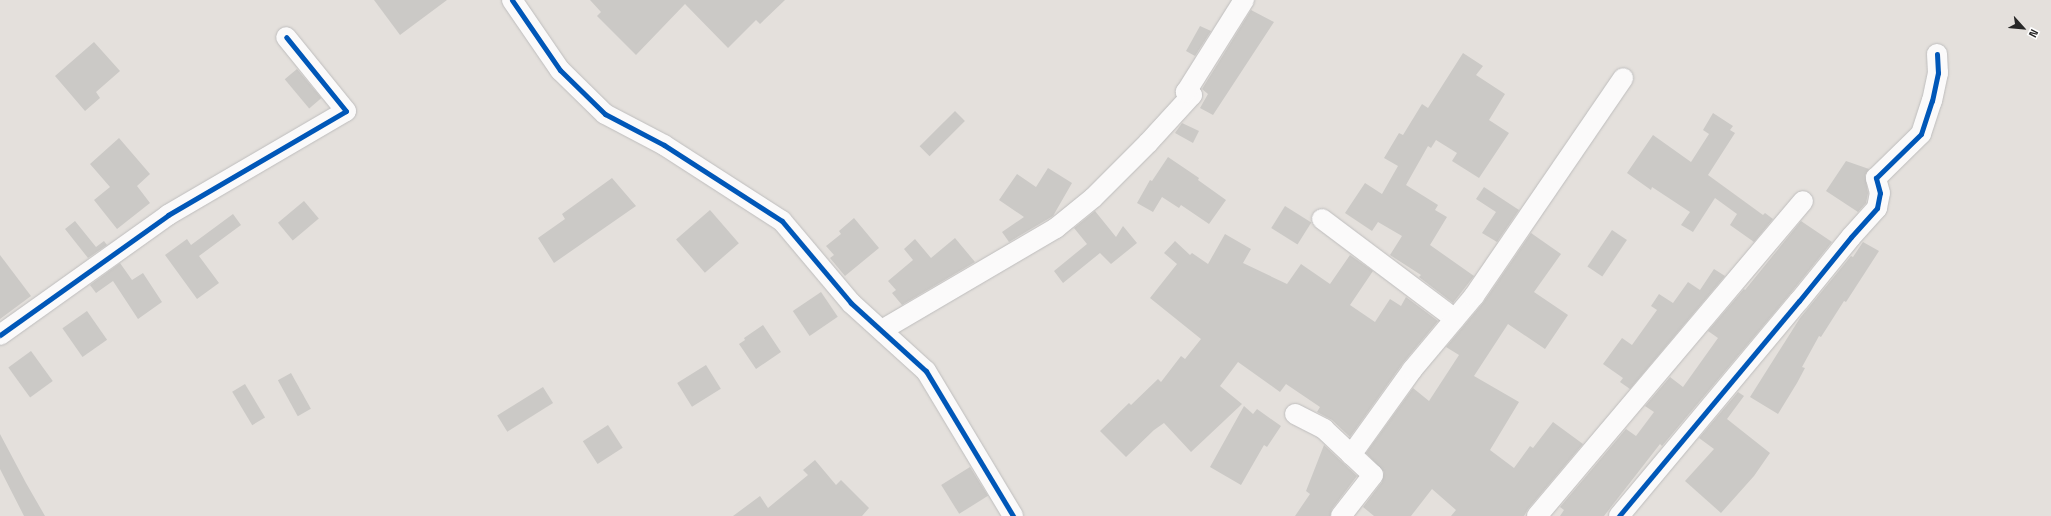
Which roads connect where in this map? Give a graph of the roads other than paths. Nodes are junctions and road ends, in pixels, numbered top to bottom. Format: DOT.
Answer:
graph roads {
  1 [pos="512,0"];
  2 [pos="1244,0"];
  3 [pos="286,37"];
  4 [pos="1937,54"];
  5 [pos="1623,78"];
  6 [pos="1803,200"];
  7 [pos="1322,219"];
  8 [pos="1455,318"];
  9 [pos="882,330"];
  10 [pos="0,335"];
  11 [pos="1295,414"];
  12 [pos="1351,455"];
  13 [pos="1012,516"];
  14 [pos="1341,516"];
  15 [pos="1536,516"];
  16 [pos="1619,516"];
  1 -- 9 [label="street"];
  2 -- 9 [label="street"];
  3 -- 10 [label="street"];
  4 -- 16 [label="street"];
  5 -- 8 [label="street"];
  6 -- 15 [label="street"];
  7 -- 8 [label="street"];
  8 -- 12 [label="street"];
  9 -- 13 [label="street"];
  11 -- 12 [label="street"];
  12 -- 14 [label="street"];
}
